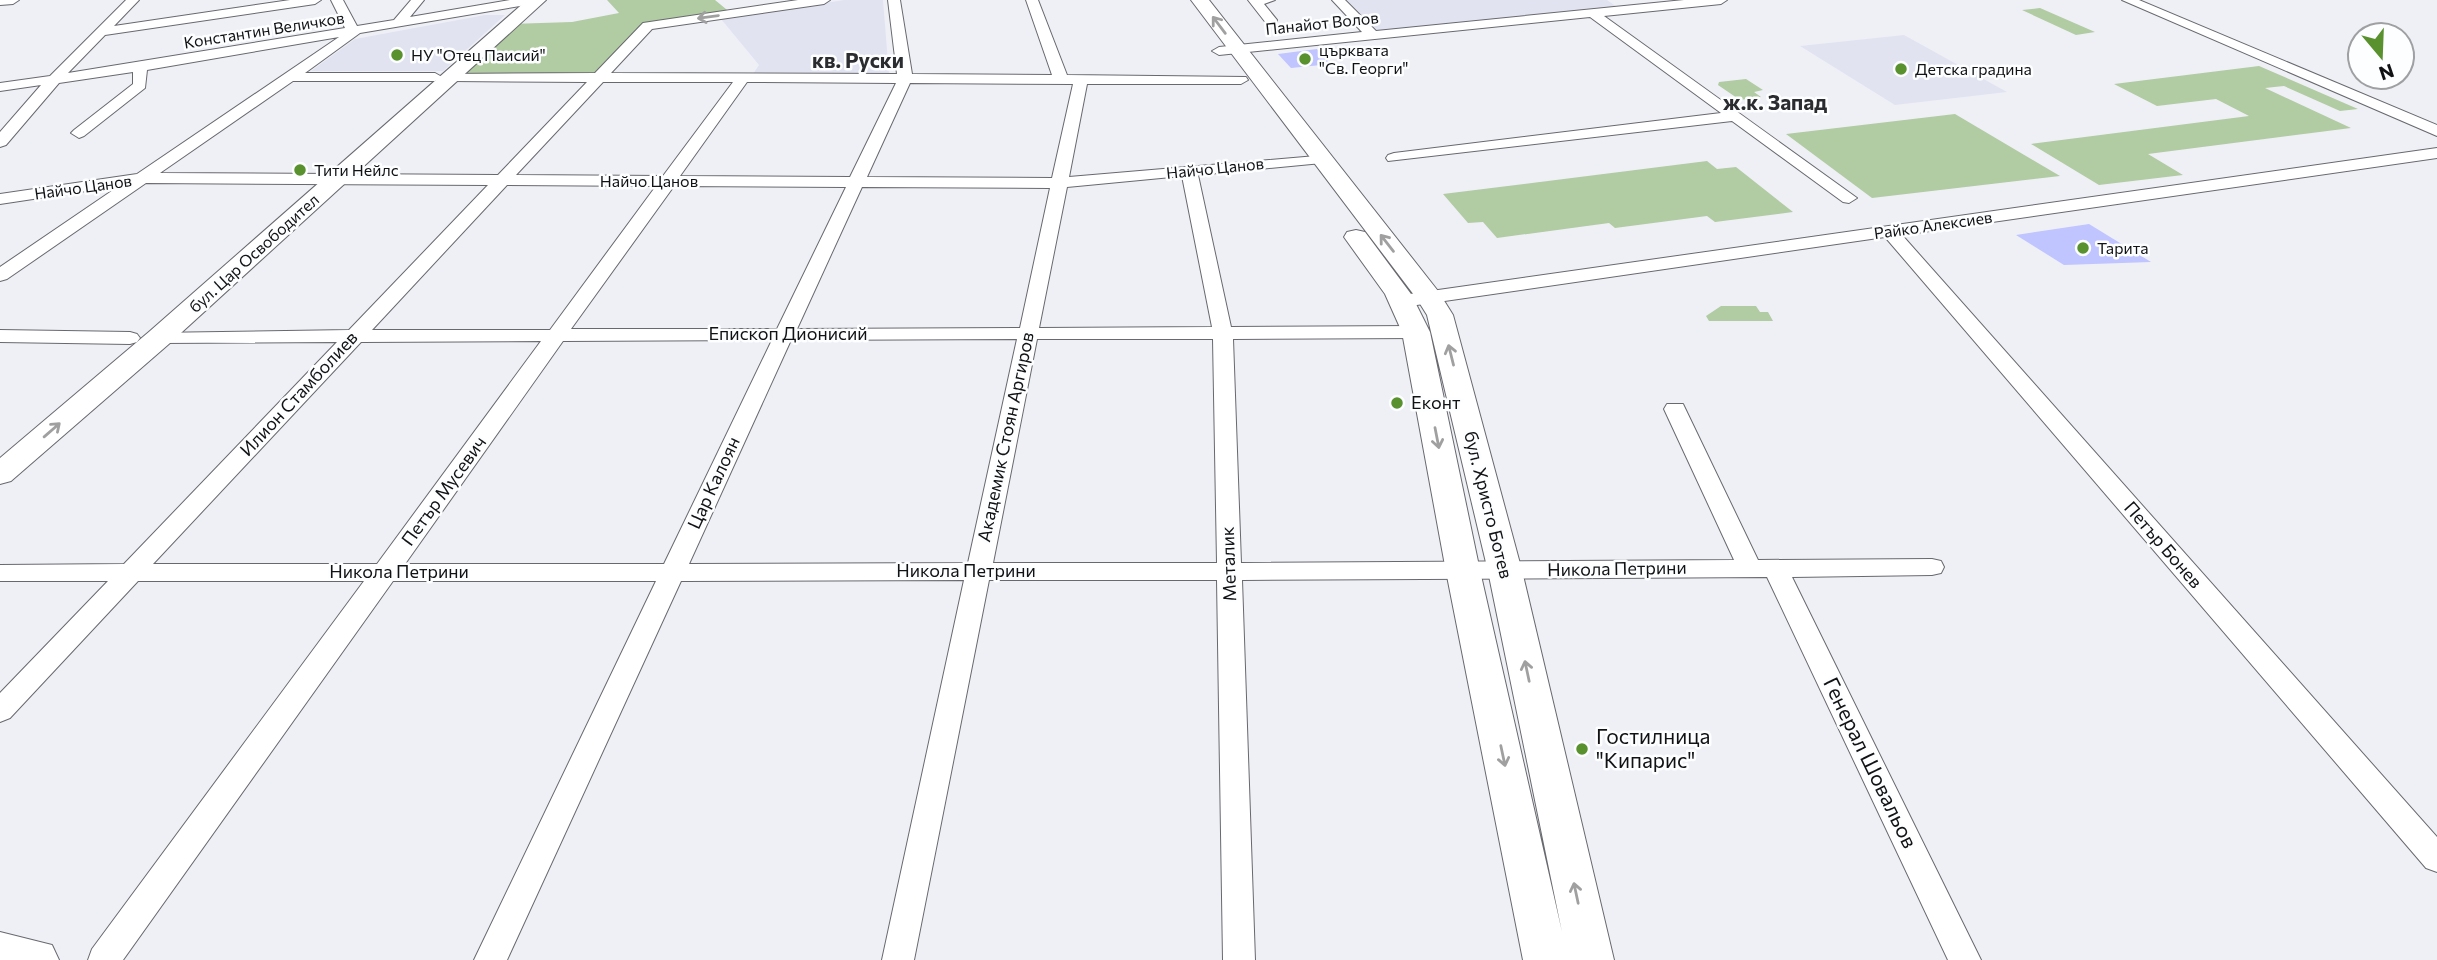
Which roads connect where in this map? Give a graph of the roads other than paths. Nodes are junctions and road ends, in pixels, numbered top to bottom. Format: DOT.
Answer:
graph roads {
  1 [pos="13,0"];
  2 [pos="133,0"];
  3 [pos="315,0"];
  4 [pos="337,0"];
  5 [pos="418,0"];
  6 [pos="824,0"];
  7 [pos="894,0"];
  8 [pos="1032,0"];
  9 [pos="1182,0"];
  10 [pos="1200,0"];
  11 [pos="1269,0"];
  12 [pos="1338,0"];
  13 [pos="1626,0"];
  14 [pos="1721,0"];
  15 [pos="2128,0"];
  16 [pos="0,1"];
  17 [pos="518,4"];
  18 [pos="1638,9"];
  19 [pos="1592,13"];
  20 [pos="1270,20"];
  21 [pos="396,25"];
  22 [pos="101,32"];
  23 [pos="354,33"];
  24 [pos="1373,36"];
  25 [pos="1228,50"];
  26 [pos="141,67"];
  27 [pos="287,77"];
  28 [pos="438,77"];
  29 [pos="597,78"];
  30 [pos="743,78"];
  31 [pos="905,78"];
  32 [pos="1071,79"];
  33 [pos="1209,79"];
  34 [pos="1241,80"];
  35 [pos="52,81"];
  36 [pos="0,87"];
  37 [pos="1735,116"];
  38 [pos="2437,131"];
  39 [pos="79,133"];
  40 [pos="0,142"];
  41 [pos="2437,153"];
  42 [pos="1322,158"];
  43 [pos="1394,158"];
  44 [pos="1298,160"];
  45 [pos="1189,171"];
  46 [pos="142,178"];
  47 [pos="328,178"];
  48 [pos="669,180"];
  49 [pos="500,181"];
  50 [pos="856,182"];
  51 [pos="1059,183"];
  52 [pos="1849,198"];
  53 [pos="0,199"];
  54 [pos="1889,231"];
  55 [pos="4,270"];
  56 [pos="1410,316"];
  57 [pos="1223,333"];
  58 [pos="784,334"];
  59 [pos="1028,334"];
  60 [pos="557,335"];
  61 [pos="0,336"];
  62 [pos="353,336"];
  63 [pos="160,337"];
  64 [pos="130,338"];
  65 [pos="1675,409"];
  66 [pos="0,445"];
  67 [pos="0,474"];
  68 [pos="1762,567"];
  69 [pos="1932,567"];
  70 [pos="978,570"];
  71 [pos="1229,570"];
  72 [pos="673,571"];
  73 [pos="1464,571"];
  74 [pos="1505,571"];
  75 [pos="131,572"];
  76 [pos="385,572"];
  77 [pos="0,573"];
  78 [pos="0,711"];
  79 [pos="2437,859"];
  80 [pos="112,948"];
  81 [pos="0,953"];
  82 [pos="36,960"];
  83 [pos="490,960"];
  84 [pos="898,960"];
  85 [pos="1239,960"];
  86 [pos="1546,960"];
  87 [pos="1591,960"];
  88 [pos="1965,960"];
  1 -- 16 [label="street"];
  2 -- 22 [label="street"];
  3 -- 22 [label="street"];
  4 -- 23 [label="street"];
  5 -- 21 [label="street"];
  6 -- 29 [label="street, Илион Стамболиев, one-way"];
  7 -- 31 [label="street"];
  8 -- 32 [label="street"];
  9 -- 25 [label="main road, бул. Христо Ботев"];
  25 -- 10 [label="main road, бул. Христо Ботев, one-way"];
  11 -- 20 [label="street"];
  12 -- 24 [label="street"];
  13 -- 18 [label="street"];
  14 -- 18 [label="street, Панайот Волов"];
  15 -- 38 [label="street"];
  17 -- 21 [label="street, Константин Величков"];
  17 -- 28 [label="main road, бул. Цар Освободител"];
  18 -- 19 [label="street, Панайот Волов"];
  19 -- 24 [label="street, Панайот Волов"];
  19 -- 37 [label="street"];
  21 -- 23 [label="street, Константин Величков"];
  22 -- 35 [label="street"];
  23 -- 26 [label="street, Константин Величков"];
  23 -- 27 [label="street"];
  24 -- 25 [label="street, Панайот Волов"];
  25 -- 34 [label="main road, бул. Христо Ботев"];
  25 -- 42 [label="main road, бул. Христо Ботев"];
  26 -- 35 [label="street, Константин Величков"];
  26 -- 39 [label="street"];
  27 -- 28 [label="street"];
  27 -- 46 [label="street"];
  28 -- 29 [label="street"];
  28 -- 47 [label="main road, бул. Цар Освободител"];
  29 -- 30 [label="street"];
  29 -- 49 [label="street, Илион Стамболиев"];
  30 -- 31 [label="street"];
  30 -- 48 [label="street, Петър Мусевич"];
  31 -- 32 [label="street"];
  31 -- 50 [label="street, Цар Калоян"];
  32 -- 33 [label="street"];
  32 -- 51 [label="street, Академик Стоян Аргиров"];
  33 -- 34 [label="street"];
  34 -- 44 [label="main road, бул. Христо Ботев"];
  35 -- 36 [label="street, Константин Величков"];
  35 -- 40 [label="street"];
  37 -- 43 [label="street"];
  37 -- 52 [label="street"];
  41 -- 54 [label="street, Райко Алексиев"];
  42 -- 44 [label="street, Найчо Цанов"];
  56 -- 42 [label="main road, бул. Христо Ботев, one-way"];
  44 -- 45 [label="street, Найчо Цанов"];
  44 -- 56 [label="main road, бул. Христо Ботев"];
  45 -- 51 [label="street, Найчо Цанов"];
  45 -- 57 [label="street, Металик"];
  46 -- 47 [label="street, Найчо Цанов"];
  46 -- 53 [label="street, Найчо Цанов"];
  46 -- 55 [label="street"];
  47 -- 49 [label="street, Найчо Цанов"];
  47 -- 63 [label="main road, бул. Цар Освободител"];
  47 -- 64 [label="main road, бул. Цар Освободител"];
  48 -- 49 [label="street, Найчо Цанов"];
  48 -- 50 [label="street, Найчо Цанов"];
  48 -- 60 [label="street, Петър Мусевич"];
  49 -- 62 [label="street, Илион Стамболиев"];
  50 -- 51 [label="street, Найчо Цанов"];
  50 -- 58 [label="street, Цар Калоян"];
  51 -- 59 [label="street, Академик Стоян Аргиров"];
  54 -- 56 [label="street, Райко Алексиев"];
  54 -- 79 [label="street, Петър Бонев"];
  56 -- 57 [label="street, Епископ Дионисий"];
  56 -- 73 [label="main road, бул. Христо Ботев, one-way"];
  74 -- 56 [label="main road, бул. Христо Ботев, one-way"];
  57 -- 59 [label="street, Епископ Дионисий"];
  57 -- 71 [label="street, Металик"];
  58 -- 59 [label="street, Епископ Дионисий"];
  58 -- 60 [label="street, Епископ Дионисий"];
  58 -- 72 [label="street, Цар Калоян"];
  59 -- 70 [label="street, Академик Стоян Аргиров"];
  60 -- 62 [label="street, Епископ Дионисий"];
  60 -- 76 [label="street, Петър Мусевич"];
  61 -- 64 [label="street"];
  62 -- 63 [label="street, Епископ Дионисий"];
  62 -- 75 [label="street, Илион Стамболиев"];
  67 -- 63 [label="main road, бул. Цар Освободител, one-way"];
  64 -- 66 [label="main road, бул. Цар Освободител"];
  65 -- 68 [label="street, Генерал Шовальов"];
  68 -- 69 [label="street, Никола Петрини"];
  68 -- 74 [label="street, Никола Петрини"];
  68 -- 88 [label="street, Генерал Шовальов"];
  70 -- 71 [label="street, Никола Петрини"];
  70 -- 72 [label="street, Никола Петрини"];
  70 -- 84 [label="street, Академик Стоян Аргиров"];
  71 -- 73 [label="street, Никола Петрини"];
  71 -- 85 [label="street, Металик"];
  72 -- 76 [label="street, Никола Петрини"];
  72 -- 83 [label="street, Цар Калоян"];
  73 -- 74 [label="street, Никола Петрини"];
  73 -- 86 [label="main road, бул. Христо Ботев, one-way"];
  87 -- 74 [label="main road, бул. Христо Ботев, one-way"];
  75 -- 76 [label="street, Никола Петрини"];
  75 -- 77 [label="street, Никола Петрини"];
  75 -- 78 [label="street, Илион Стамболиев"];
  76 -- 80 [label="street, Петър Мусевич"];
  81 -- 82 [label="main road"];
}
